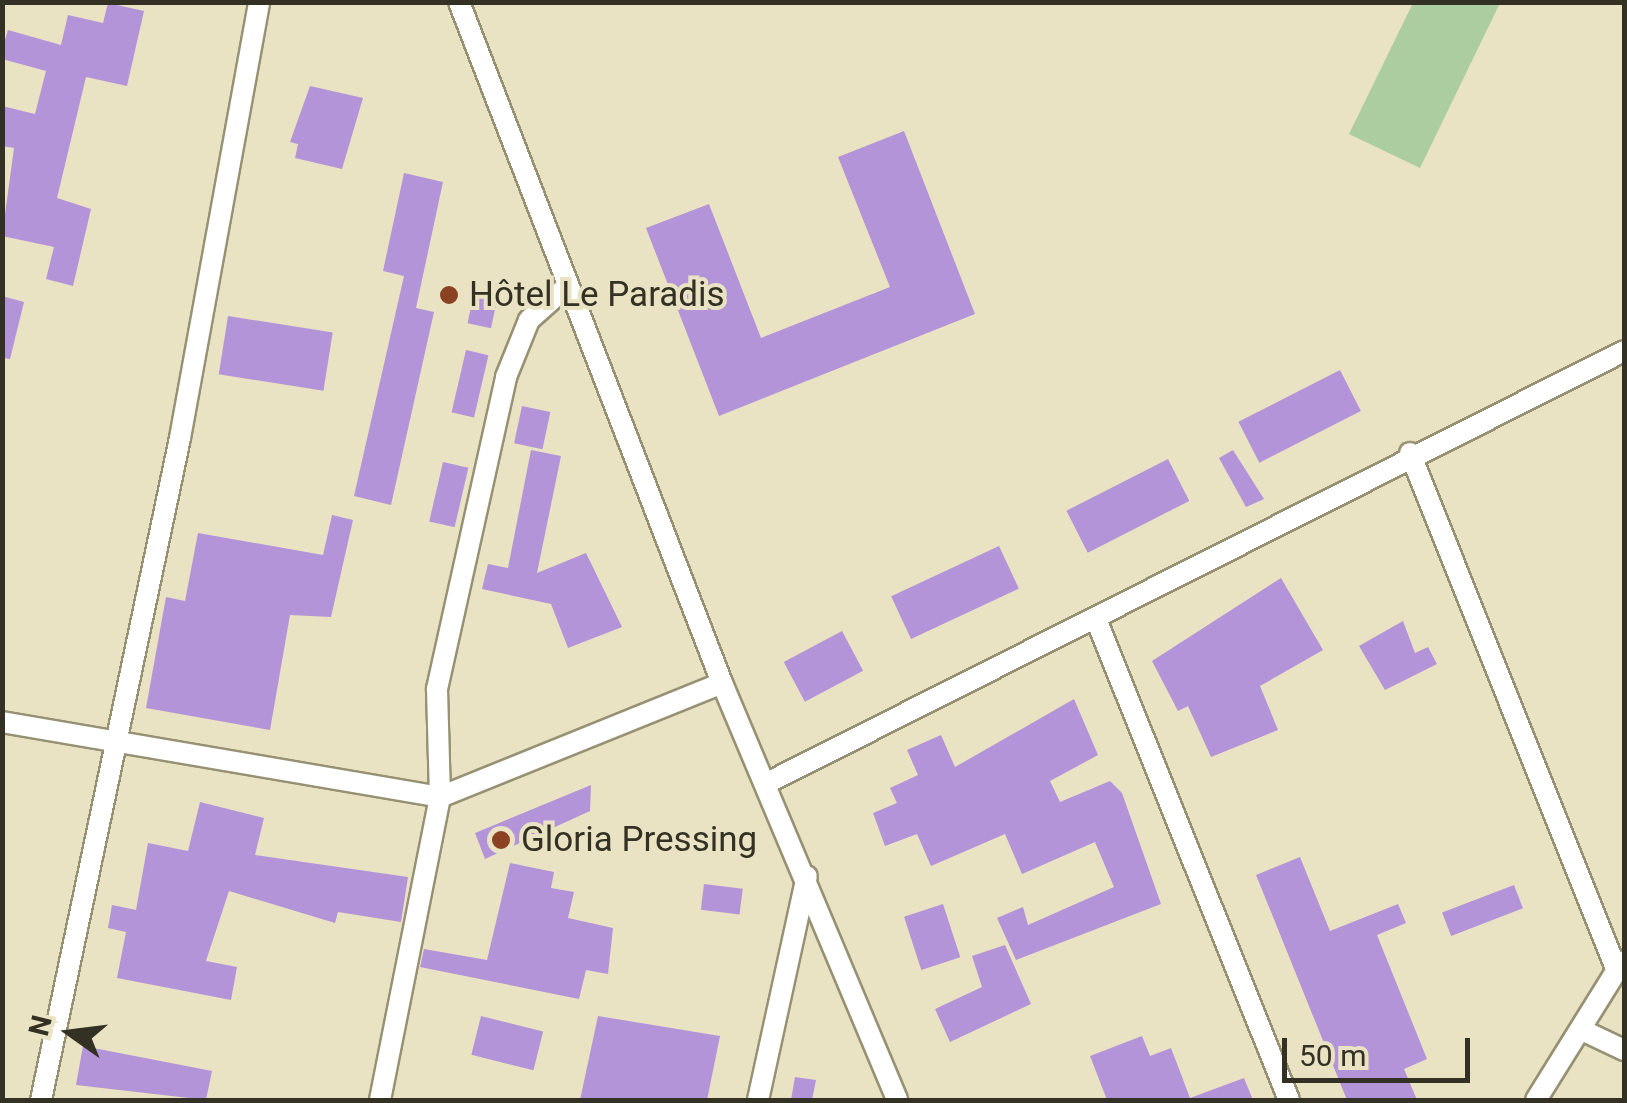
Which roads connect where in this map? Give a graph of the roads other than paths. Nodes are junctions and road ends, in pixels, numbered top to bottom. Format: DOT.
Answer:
graph roads {
  1 [pos="259,2"];
  2 [pos="459,2"];
  3 [pos="565,288"];
  4 [pos="1624,351"];
  5 [pos="1410,454"];
  6 [pos="1096,619"];
  7 [pos="722,683"];
  8 [pos="2,722"];
  9 [pos="114,744"];
  10 [pos="768,782"];
  11 [pos="440,797"];
  12 [pos="808,876"];
  13 [pos="1621,964"];
  14 [pos="1586,1032"];
  15 [pos="1624,1050"];
  16 [pos="42,1100"];
  17 [pos="380,1100"];
  18 [pos="758,1100"];
  19 [pos="897,1100"];
  20 [pos="1289,1100"];
  21 [pos="1536,1100"];
  1 -- 9 [label="street"];
  2 -- 3 [label="street"];
  3 -- 7 [label="street"];
  3 -- 11 [label="street"];
  4 -- 5 [label="street"];
  5 -- 6 [label="street"];
  5 -- 13 [label="street"];
  6 -- 10 [label="street"];
  6 -- 20 [label="street"];
  7 -- 10 [label="street"];
  7 -- 11 [label="street"];
  8 -- 9 [label="street"];
  9 -- 11 [label="street"];
  9 -- 16 [label="street"];
  10 -- 12 [label="street"];
  11 -- 17 [label="street"];
  12 -- 18 [label="street"];
  12 -- 19 [label="street"];
  13 -- 14 [label="street"];
  14 -- 15 [label="street"];
  14 -- 21 [label="street"];
}
